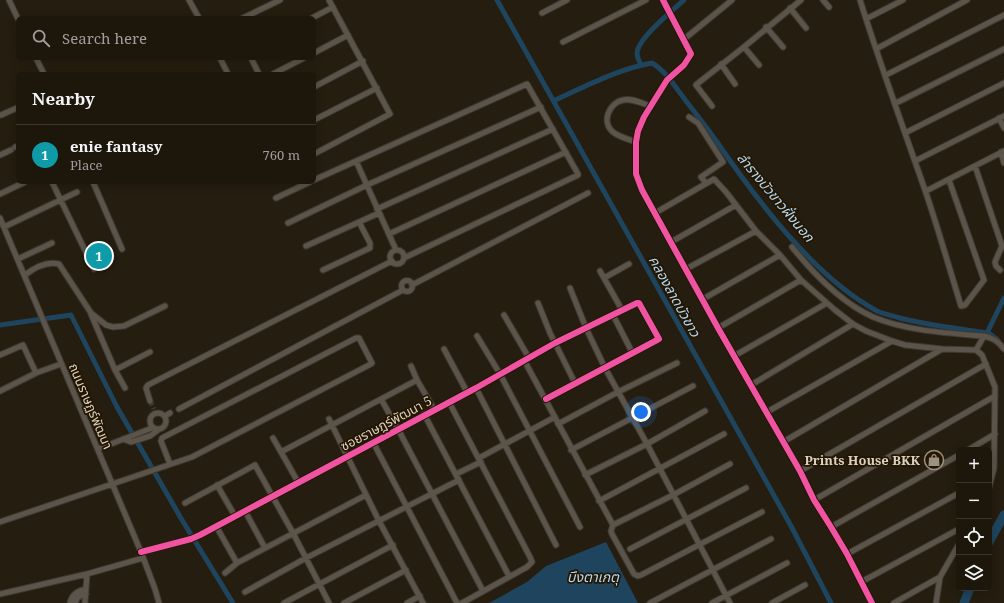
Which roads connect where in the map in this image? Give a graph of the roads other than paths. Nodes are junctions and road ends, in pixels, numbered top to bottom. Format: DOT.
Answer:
graph roads {
  1 [pos="9,0"];
  2 [pos="190,0"];
  3 [pos="329,0"];
  4 [pos="567,0"];
  5 [pos="646,0"];
  6 [pos="663,0"];
  7 [pos="732,0"];
  8 [pos="801,0"];
  9 [pos="823,0"];
  10 [pos="860,0"];
  11 [pos="903,0"];
  12 [pos="967,0"];
  13 [pos="277,1"];
  14 [pos="333,7"];
  15 [pos="829,7"];
  16 [pos="790,8"];
  17 [pos="542,13"];
  18 [pos="1004,15"];
  19 [pos="17,16"];
  20 [pos="198,16"];
  21 [pos="247,16"];
  22 [pos="316,16"];
  23 [pos="866,19"];
  24 [pos="766,27"];
  25 [pos="806,28"];
  26 [pos="348,35"];
  27 [pos="684,40"];
  28 [pos="563,42"];
  29 [pos="744,47"];
  30 [pos="783,47"];
  31 [pos="876,49"];
  32 [pos="1004,49"];
  33 [pos="316,52"];
  34 [pos="37,60"];
  35 [pos="221,60"];
  36 [pos="252,60"];
  37 [pos="300,60"];
  38 [pos="363,61"];
  39 [pos="721,64"];
  40 [pos="759,65"];
  41 [pos="43,72"];
  42 [pos="227,72"];
  43 [pos="258,72"];
  44 [pos="277,72"];
  45 [pos="886,75"];
  46 [pos="1004,83"];
  47 [pos="735,84"];
  48 [pos="316,86"];
  49 [pos="376,88"];
  50 [pos="896,103"];
  51 [pos="650,106"];
  52 [pos="712,106"];
  53 [pos="541,107"];
  54 [pos="16,109"];
  55 [pos="1,115"];
  56 [pos="689,117"];
  57 [pos="1002,117"];
  58 [pos="316,119"];
  59 [pos="1004,128"];
  60 [pos="553,129"];
  61 [pos="905,133"];
  62 [pos="636,142"];
  63 [pos="15,148"];
  64 [pos="566,152"];
  65 [pos="1002,152"];
  66 [pos="316,153"];
  67 [pos="0,154"];
  68 [pos="356,161"];
  69 [pos="915,161"];
  70 [pos="1004,163"];
  71 [pos="975,166"];
  72 [pos="316,179"];
  73 [pos="949,180"];
  74 [pos="706,183"];
  75 [pos="21,184"];
  76 [pos="53,184"];
  77 [pos="94,184"];
  78 [pos="306,184"];
  79 [pos="367,185"];
  80 [pos="926,191"];
  81 [pos="77,192"];
  82 [pos="588,193"];
  83 [pos="0,194"];
  84 [pos="276,198"];
  85 [pos="61,200"];
  86 [pos="736,205"];
  87 [pos="378,211"];
  88 [pos="655,213"];
  89 [pos="0,218"];
  90 [pos="360,222"];
  91 [pos="288,223"];
  92 [pos="4,227"];
  93 [pos="756,230"];
  94 [pos="389,234"];
  95 [pos="671,242"];
  96 [pos="52,243"];
  97 [pos="1003,245"];
  98 [pos="306,246"];
  99 [pos="792,247"];
  100 [pos="122,249"];
  101 [pos="396,250"];
  102 [pos="780,255"];
  103 [pos="404,258"];
  104 [pos="18,259"];
  105 [pos="392,261"];
  106 [pos="629,264"];
  107 [pos="94,269"];
  108 [pos="686,269"];
  109 [pos="323,270"];
  110 [pos="1000,270"];
  111 [pos="600,271"];
  112 [pos="25,275"];
  113 [pos="604,278"];
  114 [pos="800,280"];
  115 [pos="570,288"];
  116 [pos="703,299"];
  117 [pos="538,303"];
  118 [pos="827,303"];
  119 [pos="165,306"];
  120 [pos="622,310"];
  121 [pos="91,313"];
  122 [pos="504,315"];
  123 [pos="613,315"];
  124 [pos="853,324"];
  125 [pos="586,328"];
  126 [pos="718,328"];
  127 [pos="477,336"];
  128 [pos="984,336"];
  129 [pos="892,341"];
  130 [pos="555,343"];
  131 [pos="444,349"];
  132 [pos="942,349"];
  133 [pos="1004,349"];
  134 [pos="976,350"];
  135 [pos="150,352"];
  136 [pos="632,352"];
  137 [pos="0,355"];
  138 [pos="734,356"];
  139 [pos="526,359"];
  140 [pos="677,362"];
  141 [pos="61,364"];
  142 [pos="986,364"];
  143 [pos="411,366"];
  144 [pos="605,368"];
  145 [pos="115,370"];
  146 [pos="36,373"];
  147 [pos="500,374"];
  148 [pos="417,380"];
  149 [pos="575,383"];
  150 [pos="751,385"];
  151 [pos="693,386"];
  152 [pos="125,388"];
  153 [pos="476,388"];
  154 [pos="0,391"];
  155 [pos="468,392"];
  156 [pos="618,392"];
  157 [pos="995,396"];
  158 [pos="381,399"];
  159 [pos="546,399"];
  160 [pos="150,401"];
  161 [pos="449,402"];
  162 [pos="179,409"];
  163 [pos="434,409"];
  164 [pos="705,411"];
  165 [pos="767,412"];
  166 [pos="170,413"];
  167 [pos="424,414"];
  168 [pos="164,416"];
  169 [pos="555,417"];
  170 [pos="329,419"];
  171 [pos="632,419"];
  172 [pos="558,424"];
  173 [pos="332,425"];
  174 [pos="152,428"];
  175 [pos="398,429"];
  176 [pos="158,430"];
  177 [pos="529,431"];
  178 [pos="724,434"];
  179 [pos="995,434"];
  180 [pos="143,435"];
  181 [pos="273,438"];
  182 [pos="373,442"];
  183 [pos="783,442"];
  184 [pos="505,444"];
  185 [pos="647,444"];
  186 [pos="973,447"];
  187 [pos="98,449"];
  188 [pos="572,450"];
  189 [pos="281,452"];
  190 [pos="348,456"];
  191 [pos="956,457"];
  192 [pos="480,460"];
  193 [pos="170,464"];
  194 [pos="730,464"];
  195 [pos="992,465"];
  196 [pos="660,468"];
  197 [pos="800,471"];
  198 [pos="456,474"];
  199 [pos="585,475"];
  200 [pos="459,480"];
  201 [pos="298,482"];
  202 [pos="112,483"];
  203 [pos="218,485"];
  204 [pos="746,488"];
  205 [pos="366,494"];
  206 [pos="433,494"];
  207 [pos="673,495"];
  208 [pos="956,495"];
  209 [pos="273,496"];
  210 [pos="814,500"];
  211 [pos="599,501"];
  212 [pos="185,503"];
  213 [pos="407,507"];
  214 [pos="245,512"];
  215 [pos="762,512"];
  216 [pos="236,516"];
  217 [pos="686,519"];
  218 [pos="379,521"];
  219 [pos="0,522"];
  220 [pos="613,525"];
  221 [pos="216,526"];
  222 [pos="831,527"];
  223 [pos="580,528"];
  224 [pos="956,531"];
  225 [pos="293,533"];
  226 [pos="771,539"];
  227 [pos="700,544"];
  228 [pos="393,545"];
  229 [pos="556,545"];
  230 [pos="264,548"];
  231 [pos="630,549"];
  232 [pos="956,549"];
  233 [pos="141,552"];
  234 [pos="847,554"];
  235 [pos="143,558"];
  236 [pos="306,558"];
  237 [pos="237,563"];
  238 [pos="787,563"];
  239 [pos="406,570"];
  240 [pos="713,570"];
  241 [pos="225,573"];
  242 [pos="87,574"];
  243 [pos="509,576"];
  244 [pos="940,577"];
  245 [pos="861,582"];
  246 [pos="320,584"];
  247 [pos="805,585"];
  248 [pos="86,591"];
  249 [pos="483,591"];
  250 [pos="245,592"];
  251 [pos="0,594"];
  252 [pos="726,595"];
  253 [pos="420,596"];
  254 [pos="70,603"];
  255 [pos="75,603"];
  256 [pos="85,603"];
  257 [pos="159,603"];
  258 [pos="284,603"];
  259 [pos="329,603"];
  260 [pos="344,603"];
  261 [pos="407,603"];
  262 [pos="423,603"];
  263 [pos="457,603"];
  264 [pos="462,603"];
  265 [pos="650,603"];
  266 [pos="712,603"];
  267 [pos="730,603"];
  268 [pos="772,603"];
  269 [pos="872,603"];
  270 [pos="894,603"];
  271 [pos="936,603"];
  1 -- 19 [label="street"];
  2 -- 20 [label="street"];
  3 -- 14 [label="street"];
  4 -- 17 [label="street"];
  5 -- 28 [label="street"];
  6 -- 27 [label="street"];
  7 -- 27 [label="street"];
  8 -- 16 [label="street"];
  9 -- 15 [label="street"];
  10 -- 23 [label="street"];
  11 -- 23 [label="street"];
  12 -- 31 [label="street"];
  13 -- 21 [label="street"];
  14 -- 22 [label="street"];
  14 -- 26 [label="street"];
  16 -- 24 [label="street"];
  16 -- 25 [label="street"];
  18 -- 45 [label="street"];
  23 -- 31 [label="street"];
  24 -- 29 [label="street"];
  24 -- 30 [label="street"];
  26 -- 33 [label="street"];
  26 -- 38 [label="street"];
  27 -- 51 [label="street"];
  29 -- 39 [label="street"];
  29 -- 40 [label="street"];
  31 -- 45 [label="street"];
  32 -- 50 [label="street"];
  34 -- 41 [label="street"];
  35 -- 42 [label="street"];
  36 -- 43 [label="street"];
  37 -- 44 [label="street"];
  38 -- 48 [label="street"];
  38 -- 49 [label="street"];
  39 -- 47 [label="street"];
  39 -- 52 [label="street"];
  45 -- 50 [label="street"];
  46 -- 61 [label="street"];
  49 -- 58 [label="street"];
  49 -- 66 [label="street"];
  50 -- 61 [label="street"];
  51 -- 62 [label="street"];
  51 -- 62 [label="street"];
  53 -- 60 [label="street"];
  53 -- 68 [label="street"];
  53 -- 79 [label="street"];
  54 -- 55 [label="street"];
  56 -- 74 [label="street"];
  57 -- 59 [label="street"];
  57 -- 69 [label="street"];
  60 -- 64 [label="street"];
  60 -- 87 [label="street"];
  61 -- 69 [label="street"];
  62 -- 88 [label="street"];
  63 -- 67 [label="street"];
  64 -- 94 [label="street"];
  64 -- 103 [label="street"];
  65 -- 70 [label="street"];
  65 -- 71 [label="street"];
  68 -- 72 [label="street"];
  68 -- 79 [label="street"];
  69 -- 80 [label="street"];
  71 -- 73 [label="street"];
  71 -- 97 [label="street"];
  73 -- 80 [label="street"];
  73 -- 80 [label="street"];
  74 -- 86 [label="street"];
  74 -- 88 [label="street"];
  75 -- 83 [label="street"];
  76 -- 85 [label="street"];
  77 -- 100 [label="street"];
  78 -- 84 [label="street"];
  79 -- 87 [label="street"];
  79 -- 91 [label="street"];
  81 -- 85 [label="street"];
  82 -- 162 [label="street"];
  85 -- 92 [label="street"];
  85 -- 107 [label="street"];
  86 -- 93 [label="street"];
  86 -- 95 [label="street"];
  87 -- 90 [label="street"];
  87 -- 94 [label="street"];
  88 -- 95 [label="street"];
  89 -- 92 [label="street, ถนนราษฏร์พัฒนา"];
  90 -- 98 [label="street"];
  90 -- 109 [label="street"];
  92 -- 104 [label="street, ถนนราษฏร์พัฒนา"];
  93 -- 102 [label="street"];
  93 -- 108 [label="street"];
  94 -- 101 [label="street"];
  95 -- 108 [label="street"];
  96 -- 104 [label="street"];
  97 -- 110 [label="street"];
  99 -- 128 [label="street"];
  101 -- 103 [label="street"];
  101 -- 105 [label="street"];
  102 -- 114 [label="street"];
  102 -- 116 [label="street"];
  103 -- 105 [label="street"];
  104 -- 112 [label="street, ถนนราษฏร์พัฒนา"];
  105 -- 160 [label="street"];
  106 -- 113 [label="street"];
  108 -- 116 [label="street"];
  111 -- 113 [label="street"];
  112 -- 121 [label="street"];
  112 -- 141 [label="street, ถนนราษฏร์พัฒนา"];
  113 -- 120 [label="street"];
  114 -- 118 [label="street"];
  114 -- 126 [label="street"];
  115 -- 125 [label="street"];
  116 -- 126 [label="street"];
  117 -- 130 [label="street"];
  118 -- 124 [label="street"];
  118 -- 138 [label="street"];
  119 -- 121 [label="street"];
  120 -- 123 [label="street, ซอยราษฎร์พัฒนา 5"];
  120 -- 136 [label="street, ซอยราษฎร์พัฒนา 5"];
  121 -- 145 [label="street"];
  122 -- 139 [label="street"];
  123 -- 125 [label="street, ซอยราษฎร์พัฒนา 5"];
  123 -- 136 [label="street"];
  124 -- 129 [label="street"];
  124 -- 150 [label="street"];
  125 -- 130 [label="street, ซอยราษฎร์พัฒนา 5"];
  125 -- 144 [label="street"];
  126 -- 138 [label="street"];
  127 -- 147 [label="street"];
  128 -- 133 [label="street"];
  128 -- 134 [label="street"];
  129 -- 132 [label="street"];
  129 -- 165 [label="street"];
  130 -- 139 [label="street, ซอยราษฎร์พัฒนา 5"];
  130 -- 149 [label="street"];
  131 -- 155 [label="street"];
  132 -- 134 [label="street"];
  132 -- 183 [label="street"];
  134 -- 142 [label="street"];
  135 -- 145 [label="street"];
  136 -- 144 [label="street"];
  137 -- 146 [label="street"];
  138 -- 150 [label="street"];
  139 -- 147 [label="street, ซอยราษฎร์พัฒนา 5"];
  139 -- 159 [label="street"];
  140 -- 156 [label="street"];
  141 -- 146 [label="street"];
  141 -- 187 [label="street, ถนนราษฏร์พัฒนา"];
  142 -- 157 [label="street"];
  142 -- 197 [label="street"];
  143 -- 148 [label="street"];
  144 -- 149 [label="street"];
  144 -- 156 [label="street"];
  145 -- 152 [label="street"];
  146 -- 154 [label="street"];
  147 -- 153 [label="street, ซอยราษฎร์พัฒนา 5"];
  147 -- 177 [label="street"];
  148 -- 158 [label="street"];
  148 -- 163 [label="street"];
  149 -- 159 [label="street"];
  150 -- 165 [label="street"];
  151 -- 171 [label="street"];
  153 -- 155 [label="street, ซอยราษฎร์พัฒนา 5"];
  153 -- 184 [label="street"];
  155 -- 161 [label="street, ซอยราษฎร์พัฒนา 5"];
  156 -- 171 [label="street"];
  156 -- 172 [label="street"];
  157 -- 179 [label="street"];
  157 -- 210 [label="street"];
  158 -- 173 [label="street"];
  158 -- 175 [label="street"];
  159 -- 169 [label="street"];
  161 -- 163 [label="street, ซอยราษฎร์พัฒนา 5"];
  161 -- 192 [label="street"];
  163 -- 167 [label="street, ซอยราษฎร์พัฒนา 5"];
  164 -- 185 [label="street"];
  165 -- 183 [label="street"];
  166 -- 168 [label="street"];
  167 -- 175 [label="street, ซอยราษฎร์พัฒนา 5"];
  167 -- 198 [label="street"];
  168 -- 174 [label="street"];
  168 -- 176 [label="street"];
  169 -- 172 [label="street"];
  169 -- 177 [label="street"];
  170 -- 173 [label="street"];
  171 -- 185 [label="street"];
  171 -- 188 [label="street"];
  172 -- 188 [label="street"];
  173 -- 189 [label="street"];
  173 -- 190 [label="street"];
  174 -- 176 [label="street"];
  174 -- 180 [label="street"];
  175 -- 182 [label="street, ซอยราษฎร์พัฒนา 5"];
  175 -- 206 [label="street"];
  176 -- 180 [label="street"];
  177 -- 184 [label="street"];
  177 -- 223 [label="street"];
  178 -- 196 [label="street"];
  179 -- 186 [label="street"];
  179 -- 195 [label="street"];
  180 -- 187 [label="street"];
  181 -- 189 [label="street"];
  182 -- 190 [label="street, ซอยราษฎร์พัฒนา 5"];
  182 -- 213 [label="street"];
  183 -- 197 [label="street"];
  184 -- 192 [label="street"];
  184 -- 229 [label="street"];
  185 -- 196 [label="street"];
  185 -- 199 [label="street"];
  187 -- 202 [label="street, ถนนราษฏร์พัฒนา"];
  188 -- 199 [label="street"];
  189 -- 201 [label="street"];
  190 -- 201 [label="street, ซอยราษฎร์พัฒนา 5"];
  190 -- 205 [label="street"];
  191 -- 222 [label="street"];
  192 -- 198 [label="street"];
  192 -- 243 [label="street"];
  193 -- 193 [label="street"];
  193 -- 202 [label="street"];
  194 -- 207 [label="street"];
  196 -- 207 [label="street"];
  196 -- 211 [label="street"];
  197 -- 210 [label="street"];
  198 -- 200 [label="street"];
  199 -- 211 [label="street"];
  200 -- 206 [label="street"];
  200 -- 243 [label="street"];
  201 -- 209 [label="street, ซอยราษฎร์พัฒนา 5"];
  202 -- 219 [label="street"];
  202 -- 233 [label="street, ถนนราษฏร์พัฒนา"];
  203 -- 209 [label="street"];
  203 -- 212 [label="street"];
  203 -- 216 [label="street"];
  204 -- 217 [label="street"];
  205 -- 218 [label="street"];
  205 -- 225 [label="street"];
  206 -- 213 [label="street"];
  206 -- 249 [label="street"];
  207 -- 217 [label="street"];
  207 -- 220 [label="street"];
  208 -- 234 [label="street"];
  209 -- 214 [label="street, ซอยราษฎร์พัฒนา 5"];
  209 -- 225 [label="street"];
  210 -- 222 [label="street"];
  211 -- 220 [label="street"];
  213 -- 218 [label="street"];
  213 -- 263 [label="street"];
  214 -- 216 [label="street, ซอยราษฎร์พัฒนา 5"];
  214 -- 230 [label="street"];
  215 -- 227 [label="street"];
  216 -- 221 [label="street, ซอยราษฎร์พัฒนา 5"];
  217 -- 227 [label="street"];
  217 -- 231 [label="street"];
  218 -- 228 [label="street"];
  218 -- 236 [label="street"];
  220 -- 227 [label="street"];
  221 -- 233 [label="street, ซอยราษฎร์พัฒนา 5"];
  221 -- 237 [label="street"];
  222 -- 234 [label="street"];
  224 -- 245 [label="street"];
  225 -- 230 [label="street"];
  225 -- 236 [label="street"];
  226 -- 240 [label="street"];
  227 -- 240 [label="street"];
  228 -- 239 [label="street"];
  228 -- 246 [label="street"];
  230 -- 237 [label="street"];
  232 -- 244 [label="street"];
  233 -- 235 [label="street, ถนนราษฏร์พัฒนา"];
  234 -- 245 [label="street"];
  235 -- 242 [label="street"];
  235 -- 257 [label="street, ถนนราษฏร์พัฒนา"];
  236 -- 246 [label="street"];
  236 -- 250 [label="street"];
  237 -- 241 [label="street"];
  238 -- 252 [label="street"];
  239 -- 253 [label="street"];
  239 -- 260 [label="street"];
  240 -- 252 [label="street"];
  240 -- 265 [label="street"];
  242 -- 248 [label="street"];
  242 -- 251 [label="street"];
  243 -- 249 [label="street"];
  244 -- 270 [label="street"];
  244 -- 271 [label="street"];
  245 -- 269 [label="street"];
  246 -- 258 [label="street"];
  246 -- 259 [label="street"];
  247 -- 268 [label="street"];
  248 -- 254 [label="street"];
  248 -- 255 [label="street"];
  248 -- 256 [label="street"];
  249 -- 264 [label="street"];
  252 -- 266 [label="street"];
  252 -- 267 [label="street"];
  253 -- 261 [label="street"];
  253 -- 262 [label="street"];
}
